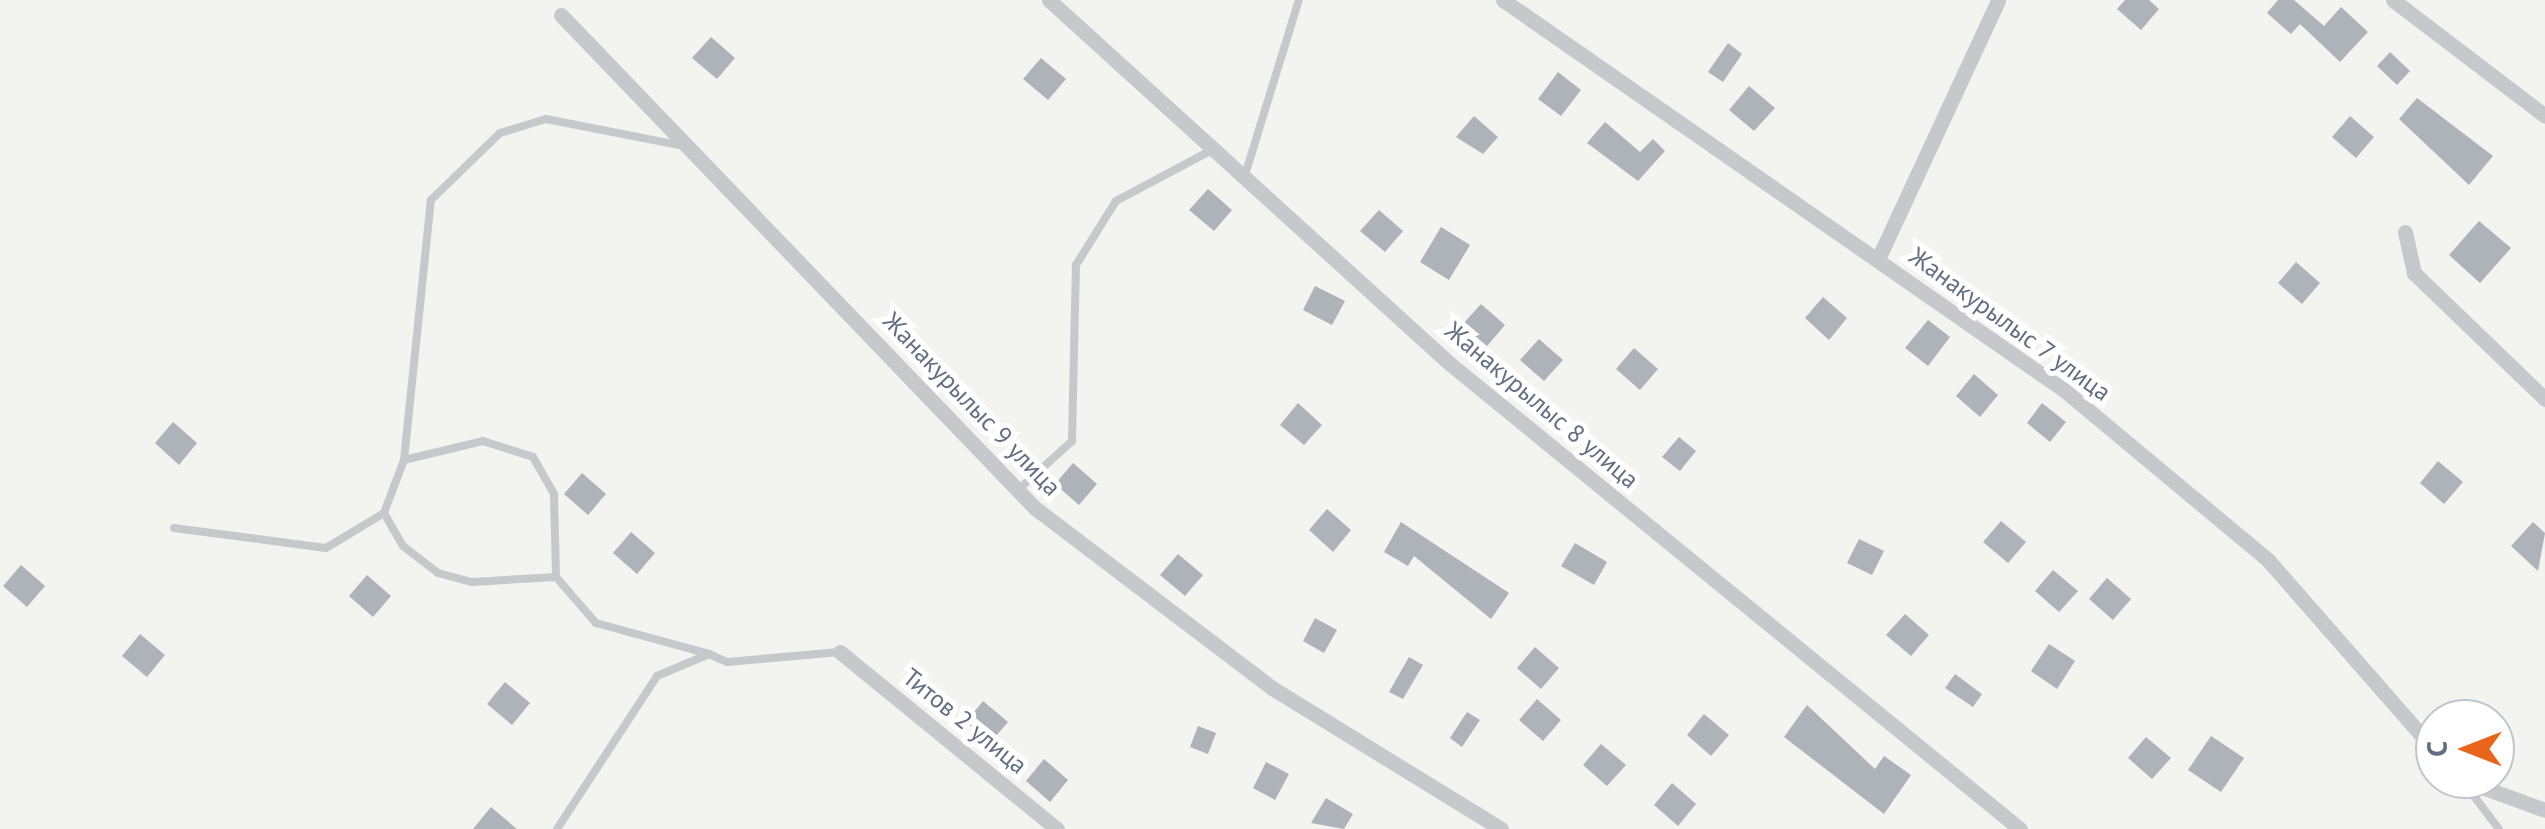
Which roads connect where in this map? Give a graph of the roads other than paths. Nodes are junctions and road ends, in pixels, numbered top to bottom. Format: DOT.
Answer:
graph roads {
  1 [pos="1049,0"];
  2 [pos="1299,0"];
  3 [pos="1503,0"];
  4 [pos="1998,0"];
  5 [pos="2393,0"];
  6 [pos="561,16"];
  7 [pos="2545,116"];
  8 [pos="688,147"];
  9 [pos="1216,148"];
  10 [pos="1244,174"];
  11 [pos="2405,232"];
  12 [pos="1878,259"];
  13 [pos="2545,400"];
  14 [pos="404,460"];
  15 [pos="1018,490"];
  16 [pos="384,513"];
  17 [pos="174,528"];
  18 [pos="556,577"];
  19 [pos="840,652"];
  20 [pos="708,654"];
  21 [pos="2415,728"];
  22 [pos="2476,799"];
  23 [pos="2512,799"];
  24 [pos="2545,810"];
  25 [pos="556,829"];
  26 [pos="1058,829"];
  27 [pos="1502,829"];
  28 [pos="2020,829"];
  29 [pos="2500,829"];
  1 -- 9 [label="street, Жанакурылыс 8 улица"];
  2 -- 10 [label="lane"];
  3 -- 12 [label="street, Жанакурылыс 7 улица"];
  4 -- 12 [label="street"];
  5 -- 7 [label="street"];
  6 -- 8 [label="street, Жанакурылыс 9 улица"];
  8 -- 14 [label="lane"];
  8 -- 15 [label="street, Жанакурылыс 9 улица"];
  9 -- 10 [label="street, Жанакурылыс 8 улица"];
  9 -- 15 [label="lane"];
  10 -- 28 [label="street, Жанакурылыс 8 улица"];
  11 -- 13 [label="street"];
  12 -- 21 [label="street, Жанакурылыс 7 улица"];
  14 -- 16 [label="lane"];
  14 -- 18 [label="lane"];
  15 -- 27 [label="street, Жанакурылыс 9 улица"];
  16 -- 17 [label="lane"];
  16 -- 18 [label="lane"];
  18 -- 20 [label="lane"];
  19 -- 20 [label="lane"];
  19 -- 26 [label="street, Титов 2 улица"];
  20 -- 25 [label="lane"];
  22 -- 29 [label="lane"];
  23 -- 24 [label="street"];
}
